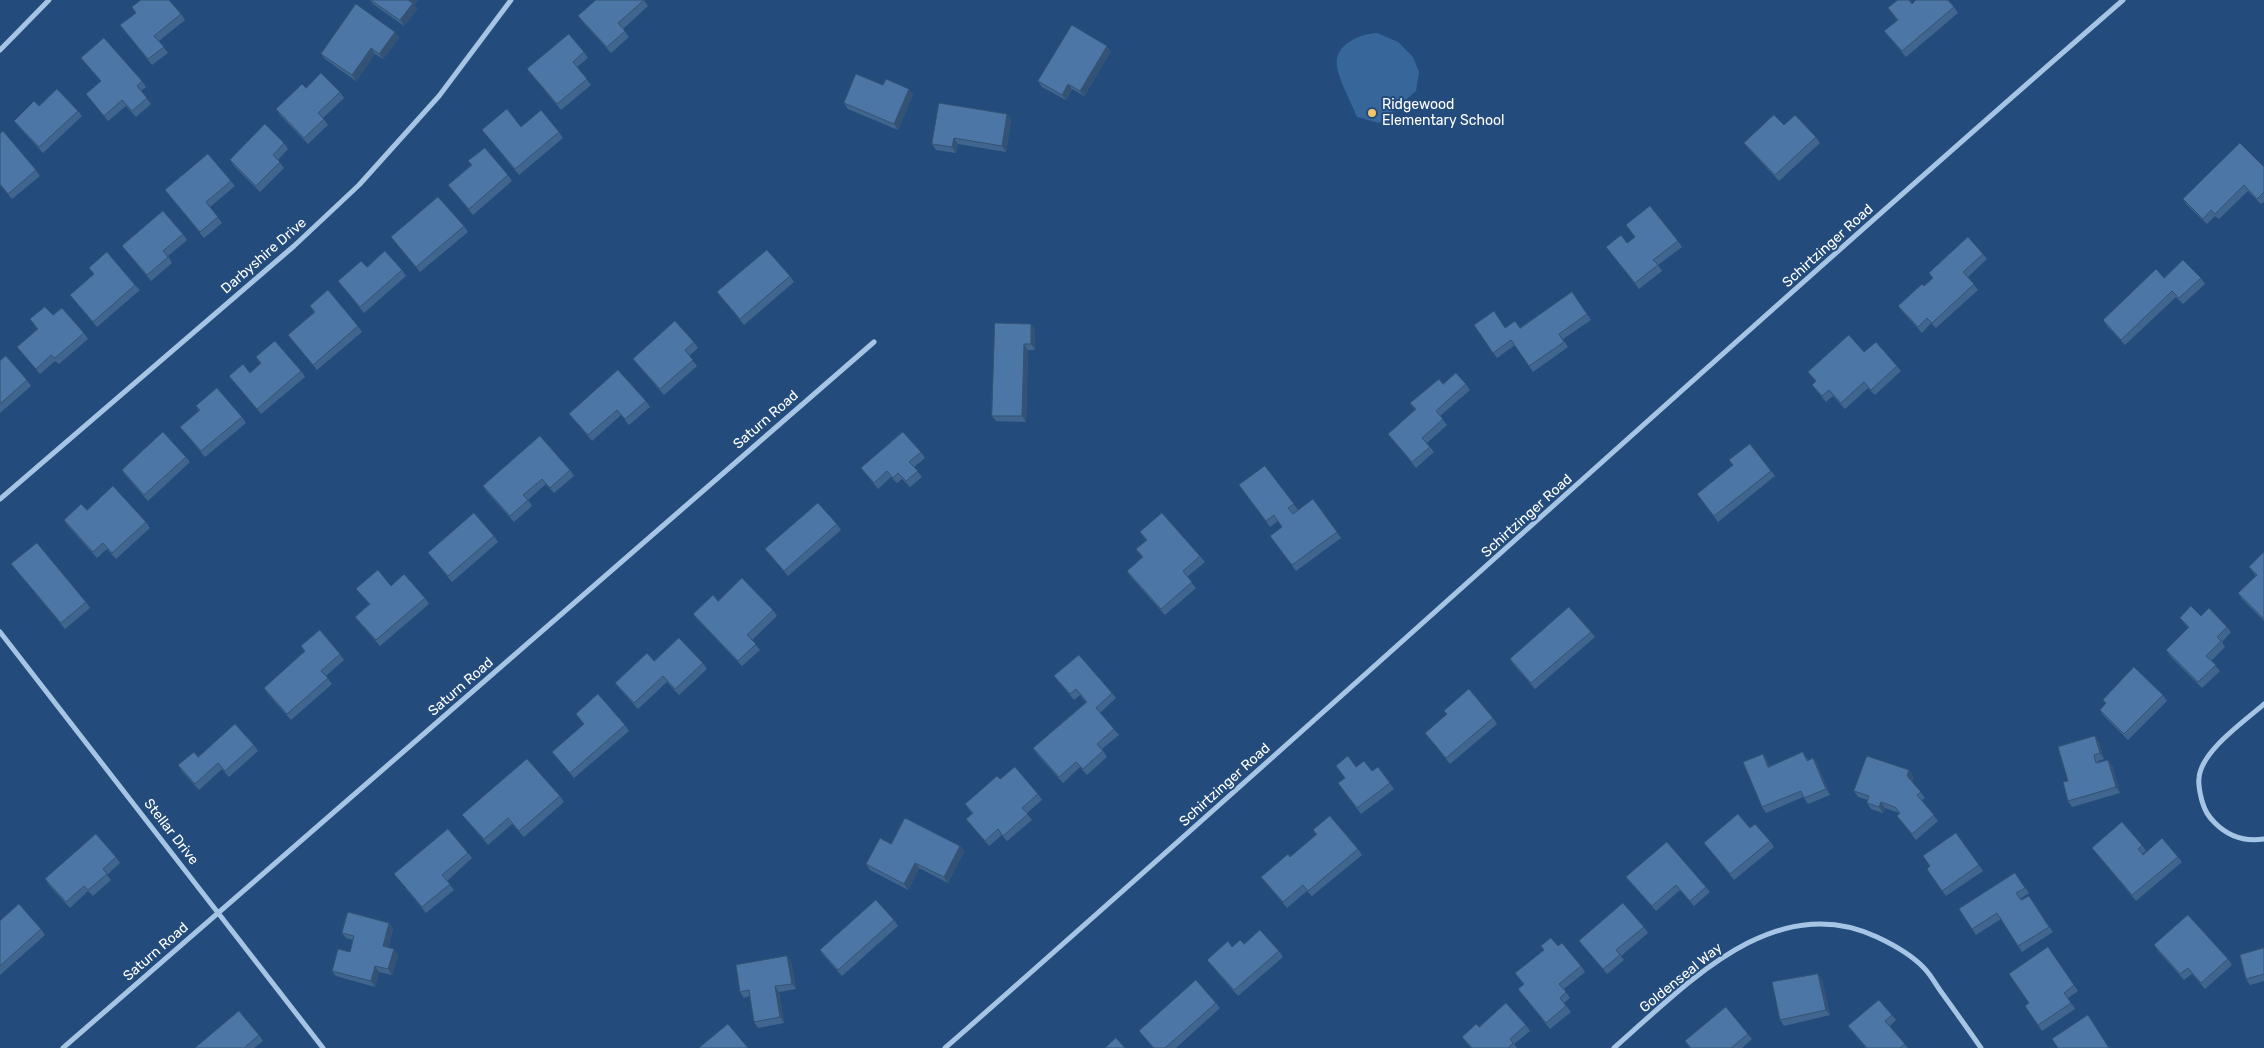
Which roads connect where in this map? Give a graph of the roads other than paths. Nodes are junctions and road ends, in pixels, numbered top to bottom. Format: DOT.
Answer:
graph roads {
  1 [pos="49,0"];
  2 [pos="511,0"];
  3 [pos="2123,0"];
  4 [pos="0,50"];
  5 [pos="874,342"];
  6 [pos="0,499"];
  7 [pos="0,632"];
  8 [pos="2264,704"];
  9 [pos="2264,839"];
  10 [pos="219,912"];
  11 [pos="63,1048"];
  12 [pos="323,1048"];
  13 [pos="945,1048"];
  14 [pos="1614,1048"];
  15 [pos="1982,1048"];
  1 -- 4 [label="street"];
  2 -- 6 [label="street, Darbyshire Drive"];
  3 -- 13 [label="street, Schirtzinger Road"];
  5 -- 10 [label="street, Saturn Road"];
  7 -- 10 [label="street, Stellar Drive"];
  8 -- 9 [label="street"];
  10 -- 11 [label="street, Saturn Road"];
  10 -- 12 [label="street, Stellar Drive"];
  14 -- 15 [label="street, Goldenseal Way"];
}
